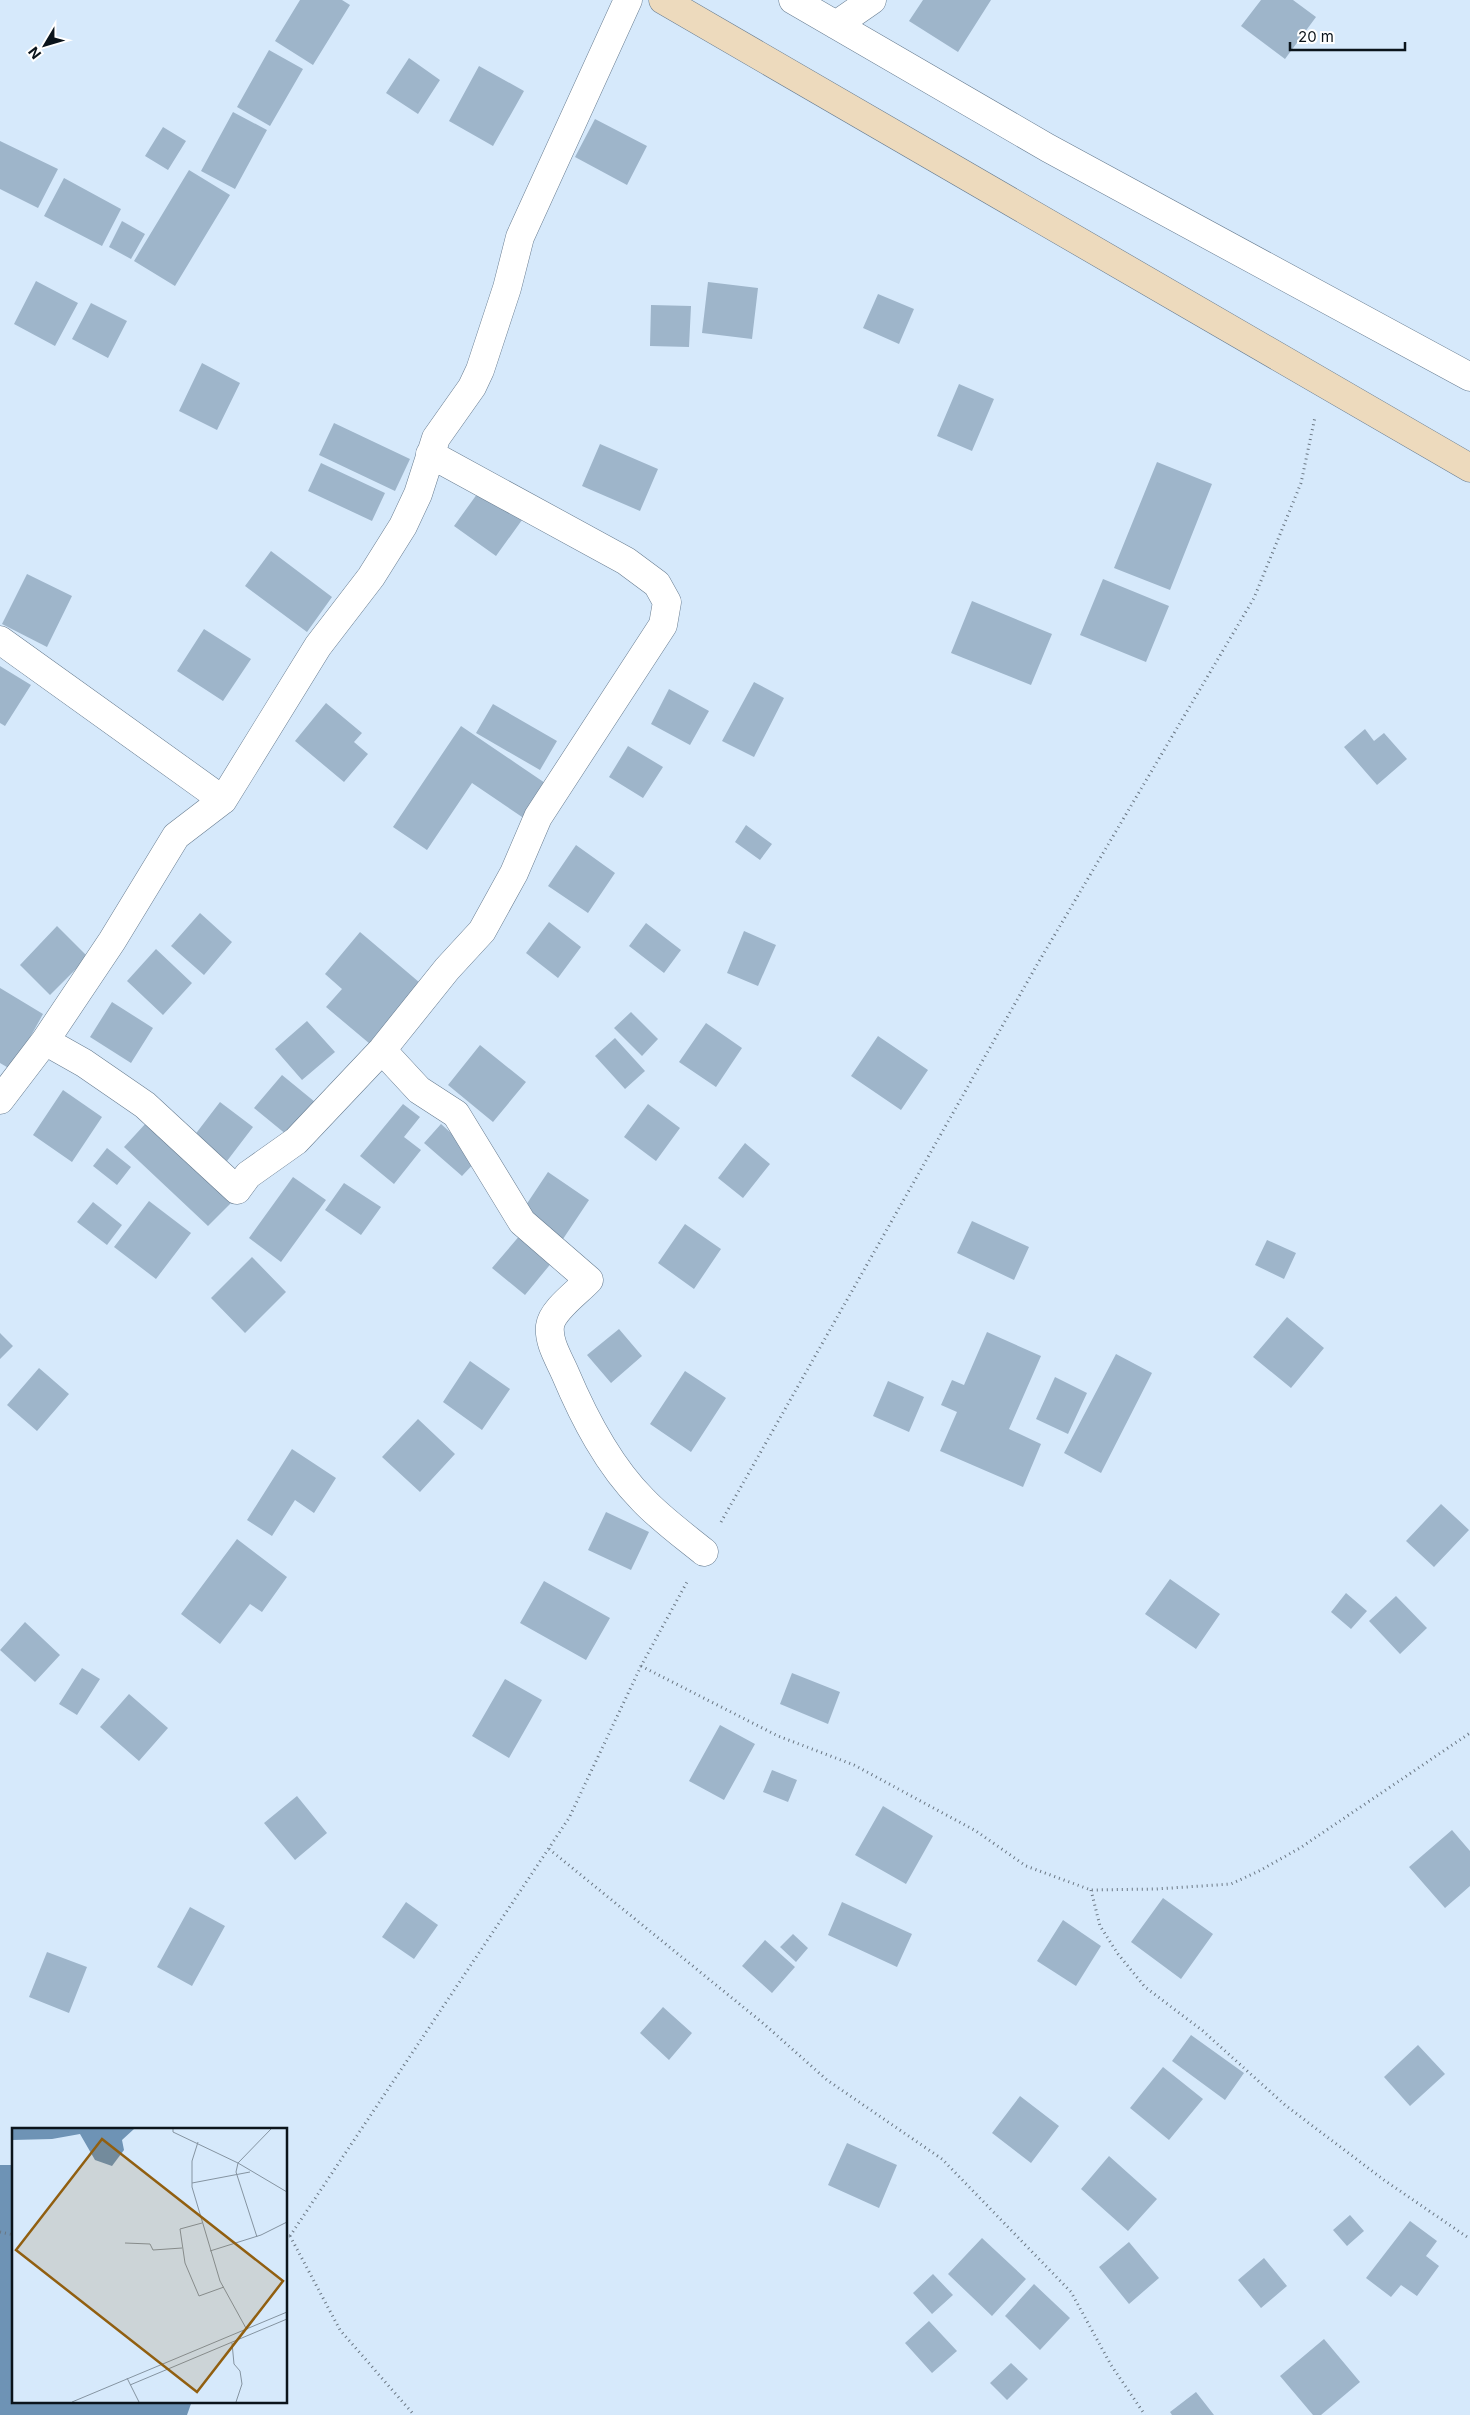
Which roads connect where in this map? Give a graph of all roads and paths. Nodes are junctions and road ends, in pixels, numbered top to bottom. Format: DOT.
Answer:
graph roads {
  1 [pos="628,0"];
  2 [pos="664,0"];
  3 [pos="793,0"];
  4 [pos="872,0"];
  5 [pos="836,25"];
  6 [pos="1470,377"];
  7 [pos="1322,382"];
  8 [pos="430,454"];
  9 [pos="1470,468"];
  10 [pos="0,640"];
  11 [pos="223,800"];
  12 [pos="45,1041"];
  13 [pos="382,1050"];
  14 [pos="0,1100"];
  15 [pos="704,1552"];
  16 [pos="641,1666"];
  17 [pos="1470,1733"];
  18 [pos="549,1849"];
  19 [pos="1091,1890"];
  20 [pos="288,2236"];
  21 [pos="1470,2239"];
  22 [pos="414,2415"];
  23 [pos="1145,2415"];
  1 -- 8 [label="street"];
  2 -- 7 [label="main road"];
  3 -- 5 [label="street"];
  4 -- 5 [label="street"];
  5 -- 6 [label="street"];
  7 -- 9 [label="main road"];
  7 -- 15 [label="path"];
  8 -- 11 [label="street"];
  8 -- 13 [label="street"];
  10 -- 11 [label="street"];
  11 -- 12 [label="street"];
  12 -- 13 [label="street"];
  12 -- 14 [label="street"];
  13 -- 15 [label="street"];
  15 -- 16 [label="path"];
  16 -- 18 [label="path"];
  16 -- 19 [label="path"];
  17 -- 19 [label="path"];
  18 -- 20 [label="path"];
  18 -- 23 [label="path"];
  19 -- 21 [label="path"];
  20 -- 22 [label="path"];
}
